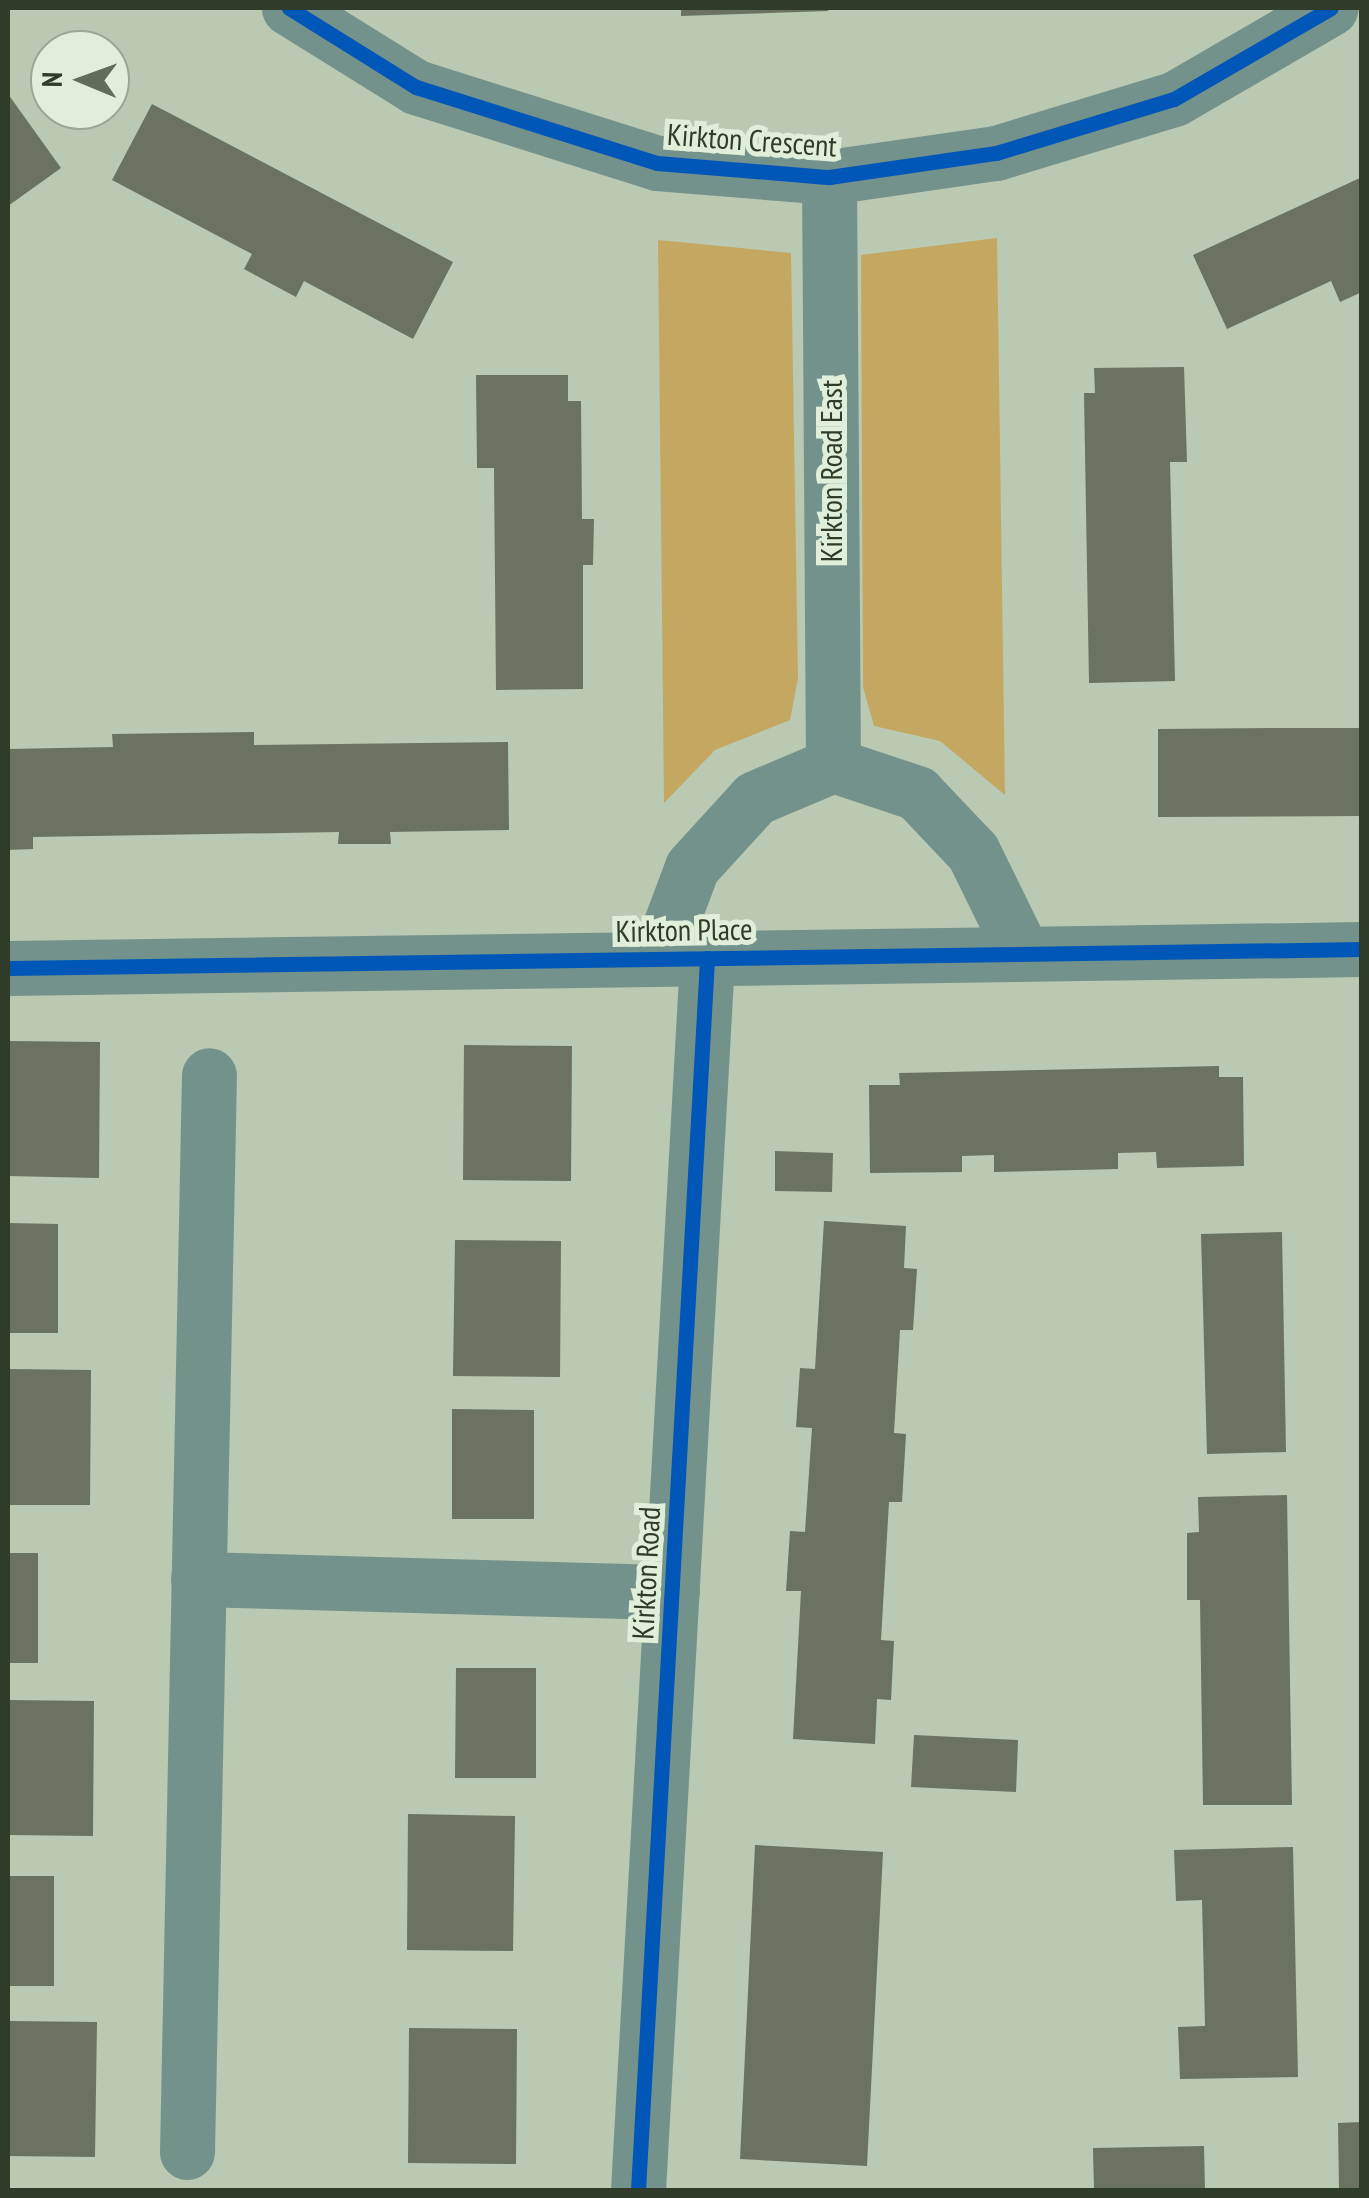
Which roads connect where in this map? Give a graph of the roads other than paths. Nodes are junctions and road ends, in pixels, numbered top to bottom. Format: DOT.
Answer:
graph roads {
  1 [pos="288,8"];
  2 [pos="1331,8"];
  3 [pos="829,177"];
  4 [pos="833,765"];
  5 [pos="1362,949"];
  6 [pos="1022,952"];
  7 [pos="683,958"];
  8 [pos="8,968"];
  9 [pos="210,1075"];
  10 [pos="198,1579"];
  11 [pos="672,1592"];
  12 [pos="186,2152"];
  13 [pos="638,2190"];
  1 -- 3 [label="street, Kirkton Crescent"];
  2 -- 3 [label="street, Kirkton Crescent"];
  3 -- 4 [label="street, Kirkton Road East"];
  4 -- 6 [label="street"];
  4 -- 7 [label="street"];
  5 -- 6 [label="street, Kirkton Place"];
  6 -- 7 [label="street, Kirkton Place"];
  7 -- 8 [label="street, Kirkton Place"];
  7 -- 11 [label="street, Kirkton Road"];
  9 -- 10 [label="street"];
  10 -- 11 [label="street"];
  10 -- 12 [label="street"];
  11 -- 13 [label="street, Kirkton Road"];
}
